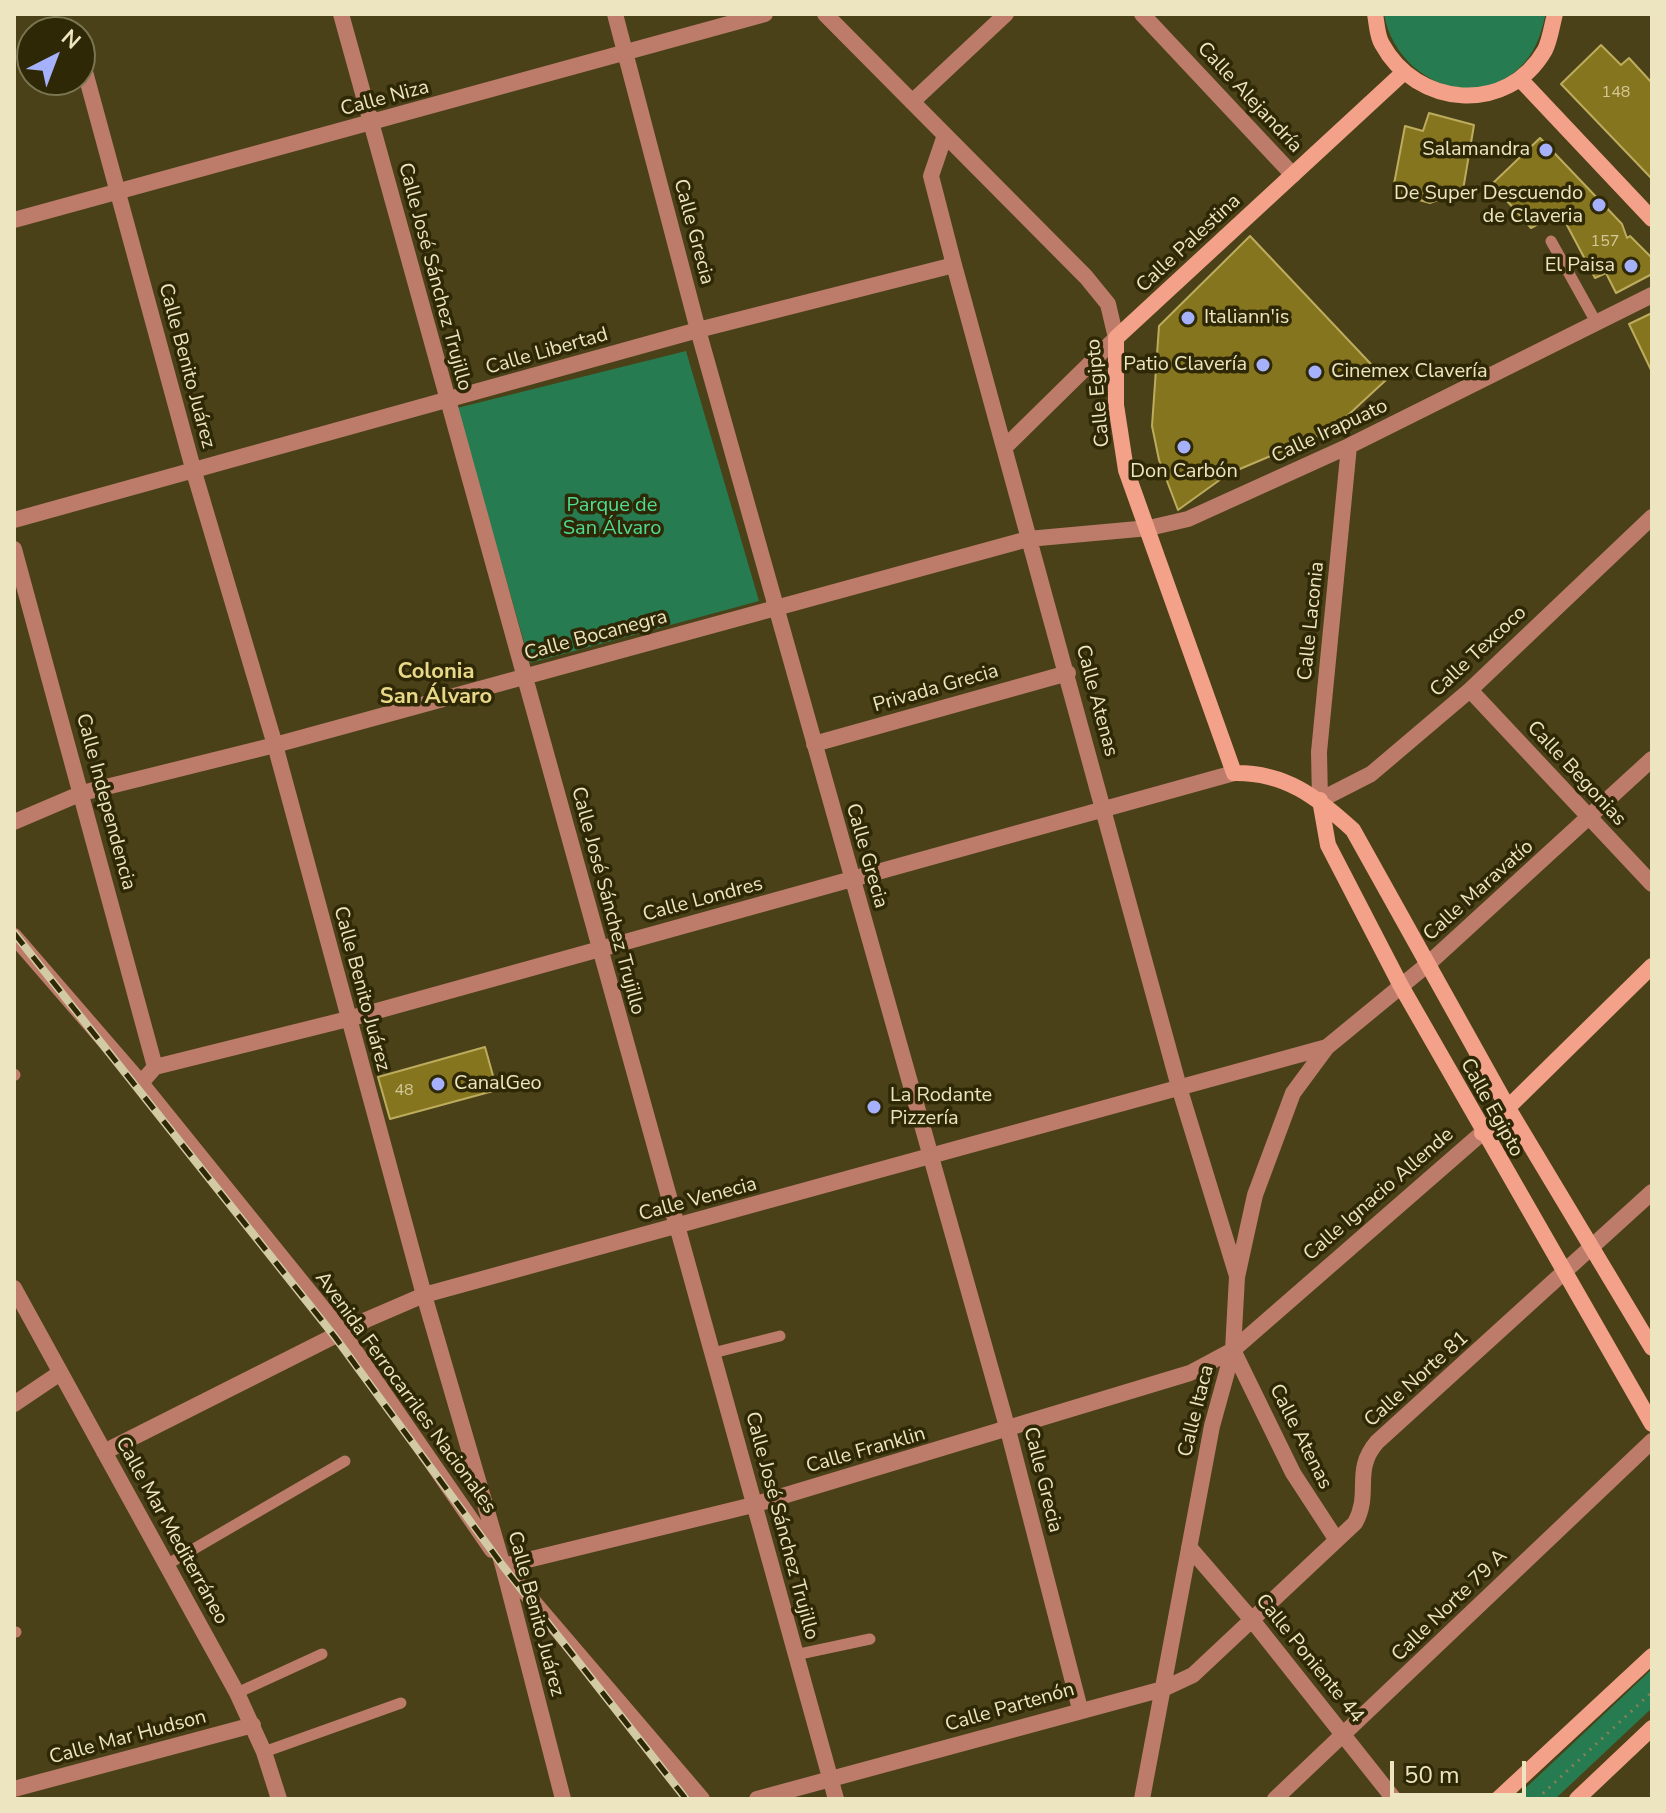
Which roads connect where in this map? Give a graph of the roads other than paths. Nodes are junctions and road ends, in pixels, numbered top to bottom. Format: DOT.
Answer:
graph roads {
  1 [pos="341,14"];
  2 [pos="615,14"];
  3 [pos="765,14"];
  4 [pos="825,14"];
  5 [pos="1006,14"];
  6 [pos="1142,14"];
  7 [pos="1375,14"];
  8 [pos="1555,14"];
  9 [pos="624,54"];
  10 [pos="1403,73"];
  11 [pos="1520,79"];
  12 [pos="92,96"];
  13 [pos="912,102"];
  14 [pos="371,124"];
  15 [pos="945,135"];
  16 [pos="1293,175"];
  17 [pos="117,191"];
  18 [pos="1652,219"];
  19 [pos="14,220"];
  20 [pos="1551,241"];
  21 [pos="954,265"];
  22 [pos="1652,295"];
  23 [pos="1596,322"];
  24 [pos="698,330"];
  25 [pos="1116,338"];
  26 [pos="448,402"];
  27 [pos="1349,446"];
  28 [pos="1005,447"];
  29 [pos="194,472"];
  30 [pos="1652,517"];
  31 [pos="14,520"];
  32 [pos="1149,528"];
  33 [pos="1028,539"];
  34 [pos="14,549"];
  35 [pos="776,608"];
  36 [pos="1068,673"];
  37 [pos="524,677"];
  38 [pos="1470,690"];
  39 [pos="814,744"];
  40 [pos="275,745"];
  41 [pos="1652,759"];
  42 [pos="1234,773"];
  43 [pos="82,793"];
  44 [pos="1320,800"];
  45 [pos="1104,811"];
  46 [pos="1589,817"];
  47 [pos="14,822"];
  48 [pos="852,880"];
  49 [pos="1652,884"];
  50 [pos="14,936"];
  51 [pos="599,950"];
  52 [pos="1428,964"];
  53 [pos="1652,966"];
  54 [pos="1401,986"];
  55 [pos="348,1019"];
  56 [pos="1327,1047"];
  57 [pos="155,1067"];
  58 [pos="141,1083"];
  59 [pos="1179,1087"];
  60 [pos="1508,1108"];
  61 [pos="1482,1133"];
  62 [pos="929,1157"];
  63 [pos="1652,1192"];
  64 [pos="676,1226"];
  65 [pos="1591,1250"];
  66 [pos="1563,1275"];
  67 [pos="1237,1277"];
  68 [pos="14,1288"];
  69 [pos="424,1295"];
  70 [pos="342,1332"];
  71 [pos="780,1336"];
  72 [pos="1652,1348"];
  73 [pos="1233,1350"];
  74 [pos="713,1353"];
  75 [pos="60,1373"];
  76 [pos="14,1404"];
  77 [pos="1652,1424"];
  78 [pos="1008,1430"];
  79 [pos="1652,1441"];
  80 [pos="104,1452"];
  81 [pos="345,1461"];
  82 [pos="753,1505"];
  83 [pos="1336,1539"];
  84 [pos="1189,1547"];
  85 [pos="168,1564"];
  86 [pos="503,1566"];
  87 [pos="1252,1620"];
  88 [pos="870,1639"];
  89 [pos="322,1654"];
  90 [pos="795,1655"];
  91 [pos="1652,1656"];
  92 [pos="1163,1689"];
  93 [pos="237,1693"];
  94 [pos="401,1703"];
  95 [pos="1080,1709"];
  96 [pos="253,1725"];
  97 [pos="1652,1728"];
  98 [pos="1345,1734"];
  99 [pos="264,1752"];
  100 [pos="830,1780"];
  101 [pos="14,1789"];
  102 [pos="279,1799"];
  103 [pos="563,1799"];
  104 [pos="702,1799"];
  105 [pos="757,1799"];
  106 [pos="836,1799"];
  107 [pos="1142,1799"];
  108 [pos="1275,1799"];
  109 [pos="1394,1799"];
  110 [pos="1498,1799"];
  111 [pos="1577,1799"];
  1 -- 14 [label="street, Calle José Sánchez Trujillo"];
  2 -- 9 [label="street, Calle Grecia"];
  3 -- 9 [label="street, Calle Niza"];
  4 -- 13 [label="street, Calle Egipto"];
  5 -- 13 [label="street"];
  6 -- 16 [label="street, Calle Alejandría"];
  7 -- 10 [label="street"];
  8 -- 11 [label="street"];
  9 -- 14 [label="street, Calle Niza"];
  9 -- 24 [label="street, Calle Grecia"];
  10 -- 11 [label="street"];
  10 -- 16 [label="street, Calle Palestina"];
  11 -- 18 [label="street"];
  12 -- 17 [label="street, Calle Benito Juárez"];
  13 -- 15 [label="street, Calle Egipto"];
  14 -- 17 [label="street, Calle Niza"];
  14 -- 26 [label="street, Calle José Sánchez Trujillo"];
  15 -- 21 [label="street, Calle Atenas"];
  15 -- 25 [label="street, Calle Egipto"];
  16 -- 25 [label="street, Calle Palestina"];
  17 -- 19 [label="street, Calle Niza"];
  17 -- 29 [label="street, Calle Benito Juárez"];
  20 -- 23 [label="lane"];
  21 -- 24 [label="street, Calle Libertad"];
  21 -- 28 [label="street, Calle Atenas"];
  22 -- 23 [label="street, Calle Irapuato"];
  23 -- 27 [label="street, Calle Irapuato"];
  24 -- 26 [label="street, Calle Libertad"];
  24 -- 35 [label="street, Calle Grecia"];
  25 -- 28 [label="street, Calle Palestina"];
  25 -- 32 [label="street, Calle Egipto"];
  26 -- 29 [label="street, Calle Libertad"];
  26 -- 37 [label="street, Calle José Sánchez Trujillo"];
  27 -- 32 [label="street, Calle Irapuato"];
  27 -- 44 [label="street, Calle Laconia"];
  28 -- 33 [label="street, Calle Atenas"];
  29 -- 31 [label="street, Calle Libertad"];
  29 -- 40 [label="street, Calle Benito Juárez"];
  30 -- 38 [label="street, Calle Texcoco"];
  32 -- 33 [label="street, Calle Bocanegra"];
  32 -- 42 [label="street, Calle Egipto"];
  33 -- 35 [label="street, Calle Bocanegra"];
  33 -- 36 [label="street, Calle Atenas"];
  34 -- 43 [label="street, Calle Independencia"];
  35 -- 37 [label="street, Calle Bocanegra"];
  35 -- 39 [label="street, Calle Grecia"];
  36 -- 39 [label="street, Privada Grecia"];
  36 -- 45 [label="street, Calle Atenas"];
  37 -- 40 [label="street, Calle Bocanegra"];
  37 -- 51 [label="street, Calle José Sánchez Trujillo"];
  38 -- 44 [label="street, Calle Texcoco"];
  38 -- 46 [label="street, Calle Begonias"];
  39 -- 48 [label="street, Calle Grecia"];
  40 -- 43 [label="street, Calle Bocanegra"];
  40 -- 55 [label="street, Calle Benito Juárez"];
  41 -- 46 [label="street, Calle Maravatío"];
  42 -- 44 [label="street, Calle Egipto"];
  42 -- 45 [label="street, Calle Londres"];
  43 -- 47 [label="street, Calle Bocanegra"];
  43 -- 57 [label="street, Calle Independencia"];
  44 -- 52 [label="street, Calle Egipto"];
  44 -- 54 [label="street, Calle Egipto"];
  45 -- 48 [label="street, Calle Londres"];
  45 -- 59 [label="street, Calle Atenas"];
  46 -- 49 [label="street, Calle Begonias"];
  46 -- 52 [label="street, Calle Maravatío"];
  48 -- 51 [label="street, Calle Londres"];
  48 -- 62 [label="street, Calle Grecia"];
  50 -- 58 [label="street, Avenida Ferrocarriles Nacionales"];
  51 -- 55 [label="street, Calle Londres"];
  51 -- 64 [label="street, Calle José Sánchez Trujillo"];
  52 -- 54 [label="street, Calle Maravatío"];
  52 -- 60 [label="street, Calle Egipto"];
  53 -- 60 [label="street, Calle Ignacio Allende"];
  54 -- 56 [label="street, Calle Maravatío"];
  54 -- 61 [label="street, Calle Egipto"];
  55 -- 57 [label="street, Calle Londres"];
  55 -- 69 [label="street, Calle Benito Juárez"];
  56 -- 59 [label="street, Calle Venecia"];
  56 -- 67 [label="street, Calle Itaca"];
  57 -- 58 [label="street"];
  58 -- 70 [label="street, Avenida Ferrocarriles Nacionales"];
  59 -- 62 [label="street, Calle Venecia"];
  59 -- 67 [label="street, Calle Atenas"];
  60 -- 61 [label="street, Calle Ignacio Allende"];
  60 -- 65 [label="street, Calle Egipto"];
  61 -- 66 [label="street, Calle Egipto"];
  61 -- 73 [label="street, Calle Ignacio Allende"];
  62 -- 64 [label="street, Calle Venecia"];
  62 -- 78 [label="street, Calle Grecia"];
  63 -- 65 [label="street, Calle Norte 81"];
  64 -- 69 [label="street, Calle Venecia"];
  64 -- 74 [label="street, Calle José Sánchez Trujillo"];
  65 -- 66 [label="street, Calle Norte 81"];
  65 -- 72 [label="street, Calle Egipto"];
  66 -- 77 [label="street, Calle Egipto"];
  66 -- 83 [label="street, Calle Norte 81"];
  67 -- 73 [label="street, Calle Itaca"];
  68 -- 75 [label="street, Calle Mar Mediterráneo"];
  69 -- 70 [label="street, Calle Venecia"];
  69 -- 86 [label="street, Calle Benito Juárez"];
  70 -- 80 [label="street, Calle Venecia"];
  70 -- 86 [label="street, Avenida Ferrocarriles Nacionales"];
  71 -- 74 [label="lane"];
  73 -- 78 [label="street, Calle Franklin"];
  73 -- 83 [label="street, Calle Atenas"];
  73 -- 84 [label="street, Calle Itaca"];
  74 -- 82 [label="street, Calle José Sánchez Trujillo"];
  75 -- 76 [label="street"];
  75 -- 80 [label="street, Calle Mar Mediterráneo"];
  78 -- 82 [label="street, Calle Franklin"];
  78 -- 95 [label="street, Calle Grecia"];
  79 -- 98 [label="street, Calle Norte 79 A"];
  80 -- 85 [label="street, Calle Mar Mediterráneo"];
  81 -- 85 [label="lane"];
  82 -- 86 [label="street, Calle Franklin"];
  82 -- 90 [label="street, Calle José Sánchez Trujillo"];
  83 -- 87 [label="street, Calle Norte 81"];
  84 -- 87 [label="street, Calle Poniente 44"];
  84 -- 92 [label="street, Calle Itaca"];
  85 -- 93 [label="street, Calle Mar Mediterráneo"];
  86 -- 103 [label="street, Calle Benito Juárez"];
  86 -- 104 [label="street, Avenida Ferrocarriles Nacionales"];
  87 -- 92 [label="street, Calle Partenón"];
  87 -- 98 [label="street, Calle Poniente 44"];
  88 -- 90 [label="lane"];
  89 -- 93 [label="lane"];
  90 -- 100 [label="street, Calle José Sánchez Trujillo"];
  91 -- 110 [label="street"];
  92 -- 95 [label="street, Calle Partenón"];
  92 -- 107 [label="street, Calle Itaca"];
  93 -- 96 [label="street, Calle Mar Mediterráneo"];
  94 -- 99 [label="lane"];
  95 -- 100 [label="street, Calle Partenón"];
  96 -- 99 [label="street, Calle Mar Mediterráneo"];
  96 -- 101 [label="street, Calle Mar Hudson"];
  97 -- 111 [label="street"];
  98 -- 108 [label="street, Calle Norte 79 A"];
  98 -- 109 [label="street, Calle Poniente 44"];
  99 -- 102 [label="street, Calle Mar Mediterráneo"];
  100 -- 105 [label="street, Calle Partenón"];
  100 -- 106 [label="street, Calle José Sánchez Trujillo"];
}
